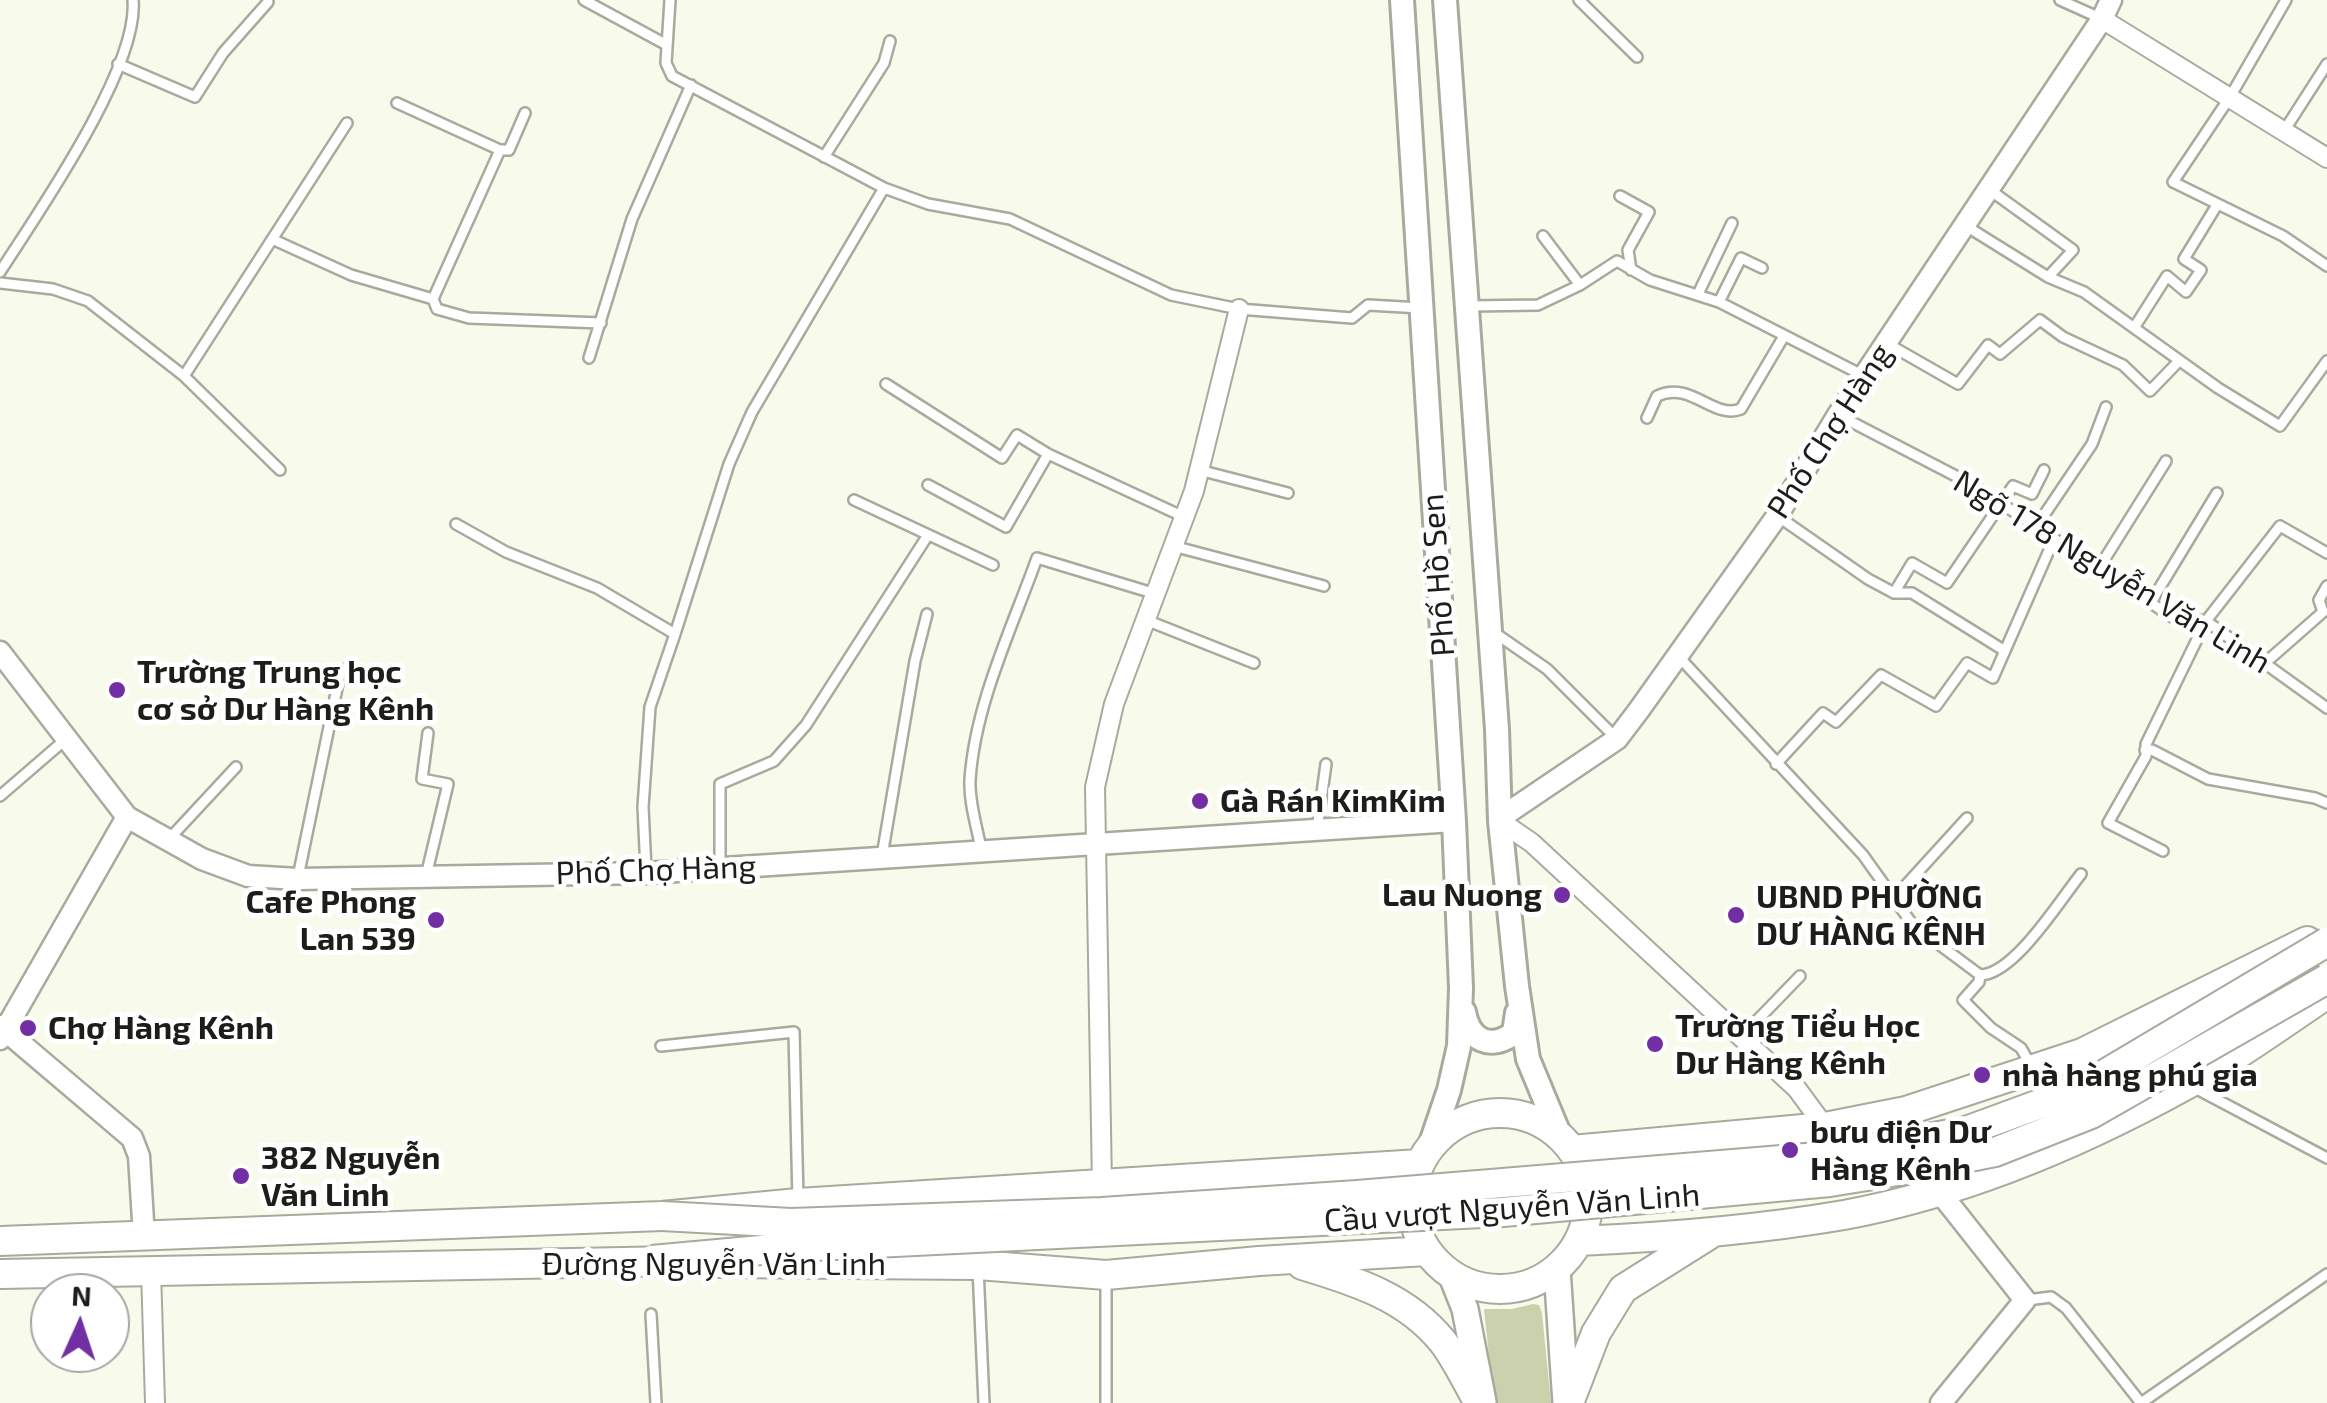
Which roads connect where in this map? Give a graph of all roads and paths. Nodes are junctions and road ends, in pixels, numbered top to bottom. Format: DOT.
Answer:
graph roads {
  1 [pos="133,0"];
  2 [pos="584,0"];
  3 [pos="670,0"];
  4 [pos="1402,0"];
  5 [pos="1445,0"];
  6 [pos="1578,0"];
  7 [pos="2060,0"];
  8 [pos="2286,0"];
  9 [pos="268,2"];
  10 [pos="2107,10"];
  11 [pos="890,41"];
  12 [pos="667,45"];
  13 [pos="1637,56"];
  14 [pos="118,64"];
  15 [pos="2327,64"];
  16 [pos="691,85"];
  17 [pos="2230,97"];
  18 [pos="396,102"];
  19 [pos="525,113"];
  20 [pos="347,123"];
  21 [pos="2284,132"];
  22 [pos="500,150"];
  23 [pos="824,156"];
  24 [pos="2327,158"];
  25 [pos="884,188"];
  26 [pos="1988,189"];
  27 [pos="1620,196"];
  28 [pos="2217,205"];
  29 [pos="1732,223"];
  30 [pos="1964,225"];
  31 [pos="1544,236"];
  32 [pos="272,238"];
  33 [pos="2327,266"];
  34 [pos="1762,268"];
  35 [pos="1631,270"];
  36 [pos="0,272"];
  37 [pos="2048,277"];
  38 [pos="0,282"];
  39 [pos="1580,285"];
  40 [pos="1698,294"];
  41 [pos="433,299"];
  42 [pos="1720,302"];
  43 [pos="1466,306"];
  44 [pos="1420,308"];
  45 [pos="1239,309"];
  46 [pos="601,322"];
  47 [pos="2134,328"];
  48 [pos="1784,336"];
  49 [pos="1886,342"];
  50 [pos="589,358"];
  51 [pos="2179,361"];
  52 [pos="2326,363"];
  53 [pos="184,376"];
  54 [pos="1865,377"];
  55 [pos="886,384"];
  56 [pos="2106,408"];
  57 [pos="1838,415"];
  58 [pos="1647,418"];
  59 [pos="1048,454"];
  60 [pos="2166,461"];
  61 [pos="280,470"];
  62 [pos="1199,470"];
  63 [pos="2044,470"];
  64 [pos="928,484"];
  65 [pos="1288,493"];
  66 [pos="2217,493"];
  67 [pos="854,500"];
  68 [pos="2000,503"];
  69 [pos="1776,516"];
  70 [pos="1184,518"];
  71 [pos="456,524"];
  72 [pos="2036,526"];
  73 [pos="928,535"];
  74 [pos="2054,539"];
  75 [pos="1174,546"];
  76 [pos="2327,553"];
  77 [pos="994,566"];
  78 [pos="2099,568"];
  79 [pos="1324,586"];
  80 [pos="2327,586"];
  81 [pos="1894,593"];
  82 [pos="1156,594"];
  83 [pos="2151,602"];
  84 [pos="927,614"];
  85 [pos="1146,620"];
  86 [pos="2206,620"];
  87 [pos="1488,627"];
  88 [pos="675,634"];
  89 [pos="2005,651"];
  90 [pos="0,652"];
  91 [pos="1677,654"];
  92 [pos="2265,662"];
  93 [pos="1254,663"];
  94 [pos="341,669"];
  95 [pos="2327,708"];
  96 [pos="428,733"];
  97 [pos="66,738"];
  98 [pos="1618,739"];
  99 [pos="2145,750"];
  100 [pos="1326,764"];
  101 [pos="1776,764"];
  102 [pos="236,766"];
  103 [pos="0,796"];
  104 [pos="2327,803"];
  105 [pos="127,817"];
  106 [pos="1967,818"];
  107 [pos="1500,820"];
  108 [pos="1454,821"];
  109 [pos="1317,829"];
  110 [pos="168,840"];
  111 [pos="1097,843"];
  112 [pos="2163,851"];
  113 [pos="982,852"];
  114 [pos="882,859"];
  115 [pos="720,869"];
  116 [pos="646,873"];
  117 [pos="2081,874"];
  118 [pos="426,877"];
  119 [pos="298,880"];
  120 [pos="1895,898"];
  121 [pos="2327,933"];
  122 [pos="2327,942"];
  123 [pos="1980,975"];
  124 [pos="1800,976"];
  125 [pos="2327,979"];
  126 [pos="1517,986"];
  127 [pos="1461,988"];
  128 [pos="2327,994"];
  129 [pos="2,1032"];
  130 [pos="1742,1036"];
  131 [pos="661,1046"];
  132 [pos="2033,1070"];
  133 [pos="2188,1084"];
  134 [pos="1825,1128"];
  135 [pos="1734,1136"];
  136 [pos="1566,1143"];
  137 [pos="1425,1155"];
  138 [pos="2327,1158"];
  139 [pos="1241,1177"];
  140 [pos="1102,1185"];
  141 [pos="1938,1190"];
  142 [pos="798,1204"];
  143 [pos="662,1216"];
  144 [pos="1748,1228"];
  145 [pos="1711,1234"];
  146 [pos="144,1237"];
  147 [pos="0,1241"];
  148 [pos="1579,1241"];
  149 [pos="1426,1252"];
  150 [pos="652,1260"];
  151 [pos="1273,1260"];
  152 [pos="978,1265"];
  153 [pos="1557,1269"];
  154 [pos="151,1270"];
  155 [pos="0,1274"];
  156 [pos="2327,1274"];
  157 [pos="1106,1275"];
  158 [pos="1452,1276"];
  159 [pos="2024,1300"];
  160 [pos="651,1314"];
  161 [pos="155,1403"];
  162 [pos="656,1403"];
  163 [pos="984,1403"];
  164 [pos="1106,1403"];
  165 [pos="1481,1403"];
  166 [pos="1568,1403"];
  167 [pos="1941,1403"];
  168 [pos="2141,1403"];
  1 -- 14 [label="lane"];
  2 -- 12 [label="lane"];
  3 -- 12 [label="lane"];
  4 -- 44 [label="main road, Phố Hồ Sen"];
  5 -- 43 [label="main road, Phố Hồ Sen"];
  6 -- 13 [label="lane"];
  7 -- 10 [label="lane"];
  8 -- 17 [label="lane"];
  9 -- 14 [label="lane"];
  10 -- 17 [label="street"];
  10 -- 26 [label="street, Phố Chợ Hàng"];
  11 -- 23 [label="lane"];
  12 -- 16 [label="lane"];
  14 -- 36 [label="lane"];
  15 -- 21 [label="lane"];
  16 -- 23 [label="lane"];
  16 -- 46 [label="lane"];
  17 -- 21 [label="street"];
  17 -- 28 [label="lane"];
  18 -- 22 [label="lane"];
  19 -- 22 [label="lane"];
  20 -- 32 [label="lane"];
  21 -- 24 [label="street"];
  22 -- 41 [label="lane"];
  23 -- 25 [label="lane"];
  25 -- 45 [label="lane"];
  25 -- 88 [label="lane"];
  26 -- 30 [label="street, Phố Chợ Hàng"];
  26 -- 37 [label="lane"];
  27 -- 35 [label="lane"];
  28 -- 33 [label="lane"];
  28 -- 47 [label="lane"];
  29 -- 40 [label="lane"];
  30 -- 37 [label="lane"];
  30 -- 49 [label="street, Phố Chợ Hàng"];
  31 -- 39 [label="lane"];
  32 -- 41 [label="lane"];
  32 -- 53 [label="lane"];
  34 -- 42 [label="lane"];
  35 -- 39 [label="lane"];
  35 -- 40 [label="lane"];
  37 -- 47 [label="lane"];
  38 -- 53 [label="lane"];
  39 -- 43 [label="lane"];
  40 -- 42 [label="lane"];
  41 -- 46 [label="lane"];
  42 -- 48 [label="lane"];
  43 -- 87 [label="main road, Phố Hồ Sen"];
  44 -- 45 [label="lane"];
  44 -- 108 [label="main road, Phố Hồ Sen"];
  45 -- 62 [label="street"];
  46 -- 50 [label="lane"];
  47 -- 51 [label="lane"];
  48 -- 54 [label="lane"];
  48 -- 58 [label="lane"];
  49 -- 51 [label="lane"];
  49 -- 54 [label="street, Phố Chợ Hàng"];
  51 -- 52 [label="lane"];
  53 -- 61 [label="lane"];
  54 -- 57 [label="street, Phố Chợ Hàng"];
  55 -- 59 [label="lane"];
  56 -- 72 [label="lane"];
  57 -- 68 [label="lane, Ngõ 178 Nguyễn Văn Linh"];
  57 -- 69 [label="street, Phố Chợ Hàng"];
  59 -- 64 [label="lane"];
  59 -- 70 [label="lane"];
  60 -- 78 [label="lane"];
  62 -- 65 [label="lane"];
  62 -- 70 [label="street"];
  63 -- 68 [label="lane"];
  66 -- 83 [label="lane"];
  67 -- 73 [label="lane"];
  68 -- 72 [label="lane, Ngõ 178 Nguyễn Văn Linh"];
  68 -- 81 [label="lane"];
  69 -- 81 [label="lane"];
  69 -- 91 [label="street, Phố Chợ Hàng"];
  70 -- 75 [label="street"];
  71 -- 88 [label="lane"];
  72 -- 74 [label="lane, Ngõ 178 Nguyễn Văn Linh"];
  73 -- 77 [label="lane"];
  73 -- 115 [label="lane"];
  74 -- 78 [label="lane, Ngõ 178 Nguyễn Văn Linh"];
  74 -- 89 [label="lane"];
  75 -- 79 [label="lane"];
  75 -- 82 [label="street"];
  76 -- 86 [label="lane"];
  78 -- 83 [label="lane, Ngõ 178 Nguyễn Văn Linh"];
  80 -- 92 [label="lane"];
  81 -- 89 [label="lane"];
  82 -- 85 [label="street"];
  82 -- 113 [label="lane"];
  83 -- 86 [label="lane, Ngõ 178 Nguyễn Văn Linh"];
  84 -- 114 [label="lane"];
  85 -- 93 [label="lane"];
  85 -- 111 [label="street"];
  86 -- 92 [label="lane, Ngõ 178 Nguyễn Văn Linh"];
  86 -- 99 [label="lane"];
  87 -- 98 [label="lane"];
  87 -- 107 [label="main road, Phố Hồ Sen"];
  88 -- 116 [label="lane"];
  89 -- 101 [label="lane"];
  90 -- 97 [label="street"];
  91 -- 98 [label="street, Phố Chợ Hàng"];
  91 -- 101 [label="lane"];
  92 -- 95 [label="lane, Ngõ 178 Nguyễn Văn Linh"];
  94 -- 119 [label="lane"];
  96 -- 118 [label="lane"];
  97 -- 103 [label="lane"];
  97 -- 105 [label="street"];
  98 -- 107 [label="street, Phố Chợ Hàng"];
  99 -- 104 [label="lane"];
  99 -- 112 [label="lane"];
  100 -- 109 [label="lane"];
  101 -- 120 [label="lane"];
  102 -- 110 [label="lane"];
  105 -- 110 [label="street, Phố Chợ Hàng"];
  105 -- 129 [label="street"];
  106 -- 120 [label="lane"];
  107 -- 126 [label="main road, Phố Hồ Sen"];
  107 -- 130 [label="street"];
  108 -- 109 [label="street, Phố Chợ Hàng"];
  108 -- 127 [label="main road, Phố Hồ Sen"];
  109 -- 111 [label="street, Phố Chợ Hàng"];
  110 -- 119 [label="street, Phố Chợ Hàng"];
  111 -- 113 [label="street, Phố Chợ Hàng"];
  111 -- 140 [label="street"];
  113 -- 114 [label="street, Phố Chợ Hàng"];
  114 -- 115 [label="street, Phố Chợ Hàng"];
  115 -- 116 [label="street, Phố Chợ Hàng"];
  116 -- 118 [label="street, Phố Chợ Hàng"];
  117 -- 123 [label="lane"];
  118 -- 119 [label="street, Phố Chợ Hàng"];
  120 -- 123 [label="lane"];
  121 -- 132 [label="highway"];
  122 -- 143 [label="highway, Cầu vượt Nguyễn Văn Linh, bridge"];
  123 -- 132 [label="lane"];
  124 -- 130 [label="lane"];
  125 -- 150 [label="highway, Cầu vượt Nguyễn Văn Linh, bridge"];
  126 -- 127 [label="main road"];
  126 -- 136 [label="main road, Phố Hồ Sen"];
  127 -- 137 [label="main road, Phố Hồ Sen"];
  128 -- 133 [label="highway"];
  129 -- 146 [label="street"];
  130 -- 134 [label="street"];
  131 -- 142 [label="lane"];
  132 -- 134 [label="highway"];
  133 -- 138 [label="lane"];
  133 -- 141 [label="highway"];
  134 -- 135 [label="highway"];
  135 -- 136 [label="highway"];
  135 -- 144 [label="highway"];
  136 -- 137 [label="highway"];
  136 -- 148 [label="highway"];
  137 -- 139 [label="highway, Đường Nguyễn Văn Linh"];
  137 -- 149 [label="highway"];
  139 -- 140 [label="highway, Đường Nguyễn Văn Linh"];
  139 -- 151 [label="highway"];
  140 -- 142 [label="highway, Đường Nguyễn Văn Linh"];
  141 -- 144 [label="highway"];
  141 -- 159 [label="street"];
  142 -- 143 [label="highway, Đường Nguyễn Văn Linh"];
  143 -- 146 [label="highway, Đường Nguyễn Văn Linh"];
  144 -- 145 [label="highway"];
  145 -- 148 [label="highway"];
  145 -- 166 [label="highway"];
  146 -- 147 [label="highway, Đường Nguyễn Văn Linh"];
  148 -- 153 [label="highway"];
  149 -- 151 [label="highway, Đường Nguyễn Văn Linh"];
  149 -- 158 [label="highway"];
  150 -- 152 [label="highway, Đường Nguyễn Văn Linh"];
  150 -- 154 [label="highway, Đường Nguyễn Văn Linh"];
  151 -- 157 [label="highway, Đường Nguyễn Văn Linh"];
  151 -- 165 [label="highway"];
  152 -- 157 [label="highway, Đường Nguyễn Văn Linh"];
  152 -- 163 [label="lane"];
  153 -- 158 [label="highway"];
  153 -- 166 [label="main road"];
  154 -- 155 [label="highway, Đường Nguyễn Văn Linh"];
  154 -- 161 [label="street"];
  156 -- 168 [label="lane"];
  157 -- 164 [label="lane"];
  158 -- 165 [label="main road"];
  159 -- 167 [label="street"];
  159 -- 168 [label="lane"];
  160 -- 162 [label="lane"];
}
